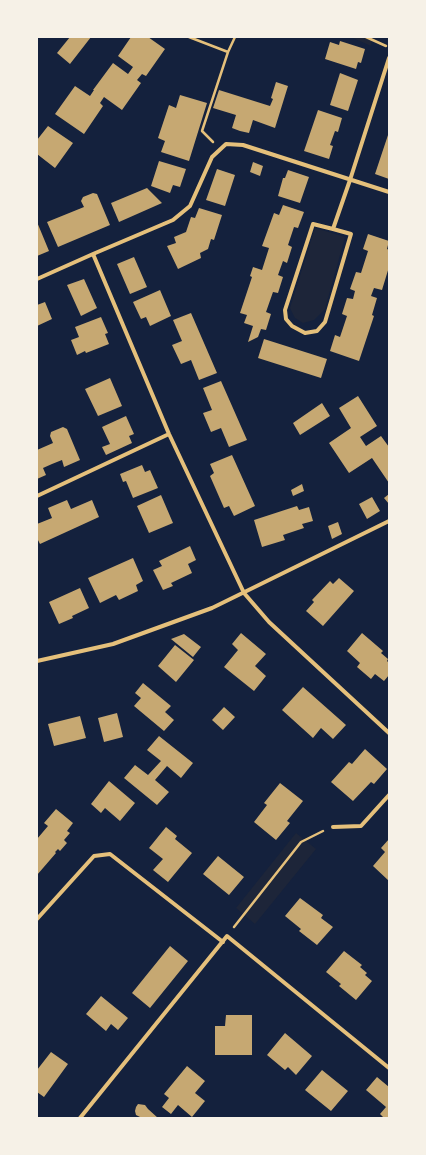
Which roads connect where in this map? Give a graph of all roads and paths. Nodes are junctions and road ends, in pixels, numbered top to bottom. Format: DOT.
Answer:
graph roads {
  1 [pos="189,37"];
  2 [pos="235,37"];
  3 [pos="366,37"];
  4 [pos="389,48"];
  5 [pos="228,52"];
  6 [pos="389,58"];
  7 [pos="220,150"];
  8 [pos="350,180"];
  9 [pos="389,192"];
  10 [pos="333,229"];
  11 [pos="93,254"];
  12 [pos="37,280"];
  13 [pos="169,434"];
  14 [pos="37,496"];
  15 [pos="389,521"];
  16 [pos="244,593"];
  17 [pos="37,661"];
  18 [pos="389,733"];
  19 [pos="389,795"];
  20 [pos="333,827"];
  21 [pos="37,919"];
  22 [pos="227,936"];
  23 [pos="223,942"];
  24 [pos="389,1068"];
  25 [pos="80,1118"];
  1 -- 5 [label="path"];
  2 -- 5 [label="path"];
  3 -- 4 [label="path"];
  5 -- 7 [label="path"];
  6 -- 8 [label="street"];
  7 -- 8 [label="street"];
  7 -- 11 [label="street"];
  8 -- 9 [label="street"];
  8 -- 10 [label="street"];
  10 -- 10 [label="street"];
  11 -- 12 [label="street"];
  11 -- 13 [label="street"];
  13 -- 14 [label="street"];
  13 -- 16 [label="street"];
  15 -- 16 [label="street"];
  16 -- 17 [label="street"];
  16 -- 18 [label="street"];
  19 -- 20 [label="street"];
  20 -- 22 [label="path"];
  21 -- 23 [label="street"];
  22 -- 23 [label="street"];
  22 -- 24 [label="street"];
  23 -- 25 [label="street"];
}
